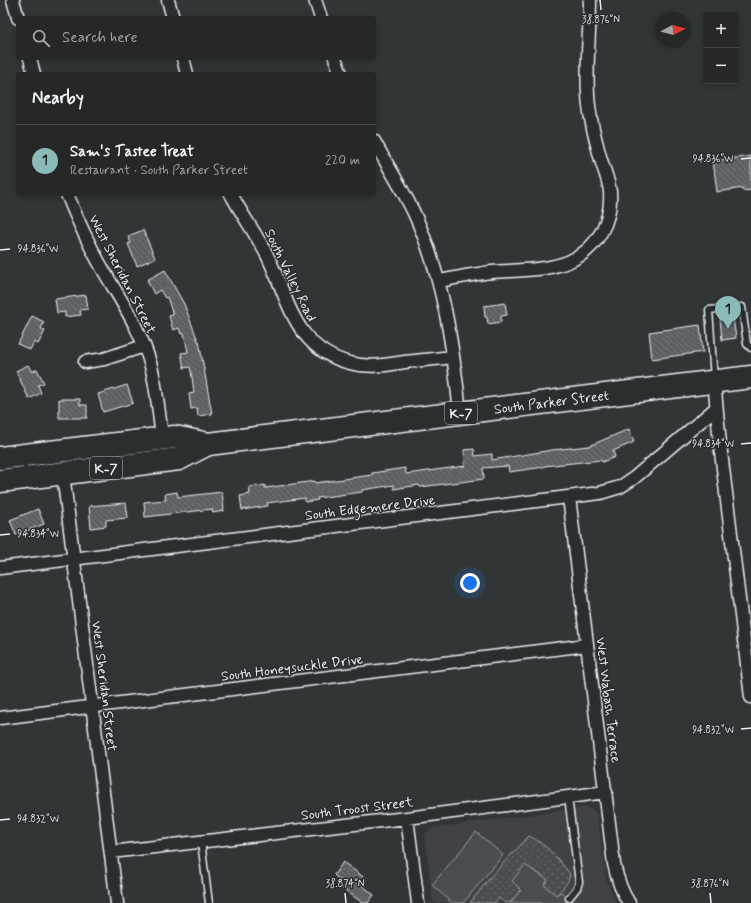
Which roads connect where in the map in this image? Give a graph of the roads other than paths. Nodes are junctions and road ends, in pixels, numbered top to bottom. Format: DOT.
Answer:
graph roads {
  1 [pos="13,0"];
  2 [pos="168,0"];
  3 [pos="315,0"];
  4 [pos="590,0"];
  5 [pos="17,16"];
  6 [pos="172,16"];
  7 [pos="320,16"];
  8 [pos="30,60"];
  9 [pos="184,60"];
  10 [pos="336,60"];
  11 [pos="34,72"];
  12 [pos="186,72"];
  13 [pos="340,72"];
  14 [pos="376,145"];
  15 [pos="69,196"];
  16 [pos="232,196"];
  17 [pos="438,281"];
  18 [pos="144,346"];
  19 [pos="751,348"];
  20 [pos="453,357"];
  21 [pos="85,362"];
  22 [pos="751,377"];
  23 [pos="714,380"];
  24 [pos="716,408"];
  25 [pos="460,413"];
  26 [pos="162,438"];
  27 [pos="208,444"];
  28 [pos="0,458"];
  29 [pos="63,474"];
  30 [pos="0,481"];
  31 [pos="569,497"];
  32 [pos="74,559"];
  33 [pos="0,568"];
  34 [pos="587,645"];
  35 [pos="751,697"];
  36 [pos="92,707"];
  37 [pos="0,718"];
  38 [pos="606,792"];
  39 [pos="568,797"];
  40 [pos="407,818"];
  41 [pos="201,842"];
  42 [pos="111,852"];
  43 [pos="569,898"];
  44 [pos="117,903"];
  45 [pos="209,903"];
  46 [pos="418,903"];
  47 [pos="629,903"];
  1 -- 5 [label="street"];
  2 -- 6 [label="street"];
  3 -- 7 [label="street"];
  4 -- 17 [label="street"];
  8 -- 11 [label="street"];
  9 -- 12 [label="street"];
  10 -- 13 [label="street"];
  14 -- 17 [label="street"];
  15 -- 18 [label="street, West Sheridan Street"];
  16 -- 20 [label="street, South Valley Road"];
  17 -- 20 [label="street"];
  18 -- 21 [label="street, West Sheridan Street"];
  18 -- 26 [label="street, West Sheridan Street"];
  19 -- 23 [label="lane"];
  20 -- 25 [label="street"];
  22 -- 23 [label="highway, South Parker Street / K-7"];
  23 -- 24 [label="street"];
  23 -- 25 [label="highway, South Parker Street / K-7"];
  24 -- 31 [label="street, South Edgemere Drive"];
  24 -- 35 [label="street"];
  25 -- 27 [label="highway, South Parker Street / K-7"];
  26 -- 27 [label="highway, South Parker Street / K-7"];
  26 -- 28 [label="highway, South Parker Street / K-7"];
  27 -- 29 [label="highway, South Parker Street / K-7"];
  29 -- 30 [label="highway, South Parker Street / K-7"];
  29 -- 32 [label="street, West Sheridan Street"];
  31 -- 32 [label="street, South Edgemere Drive"];
  31 -- 34 [label="street, West Wabash Terrace"];
  32 -- 33 [label="street, South Edgemere Drive"];
  32 -- 36 [label="street, West Sheridan Street"];
  34 -- 36 [label="street, South Honeysuckle Drive"];
  34 -- 38 [label="street, West Wabash Terrace"];
  36 -- 37 [label="street, South Honeysuckle Drive"];
  36 -- 42 [label="street, West Sheridan Street"];
  38 -- 39 [label="street, South Troost Street"];
  38 -- 47 [label="street, West Wabash Terrace"];
  39 -- 40 [label="street, South Troost Street"];
  39 -- 43 [label="lane"];
  40 -- 41 [label="street, South Troost Street"];
  40 -- 46 [label="street"];
  41 -- 42 [label="street, South Troost Street"];
  41 -- 45 [label="lane"];
  42 -- 44 [label="street, West Sheridan Street"];
}
